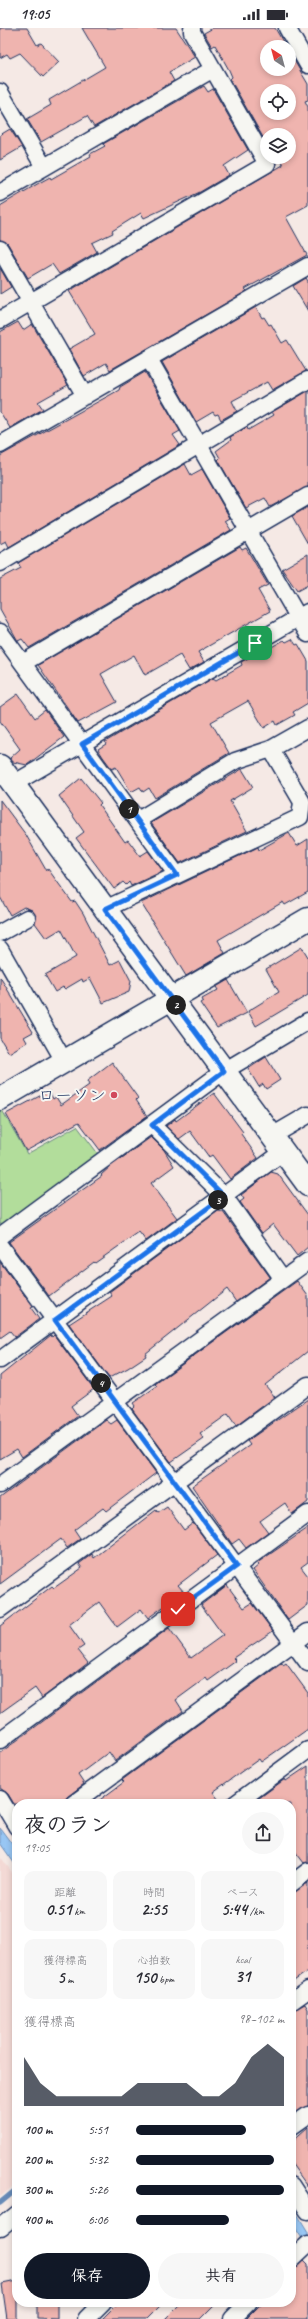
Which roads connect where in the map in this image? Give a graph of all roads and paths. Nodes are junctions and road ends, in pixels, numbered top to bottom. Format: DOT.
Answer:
graph roads {
  1 [pos="192,28"];
  2 [pos="287,28"];
  3 [pos="308,65"];
  4 [pos="213,69"];
  5 [pos="0,92"];
  6 [pos="44,167"];
  7 [pos="0,193"];
  8 [pos="0,249"];
  9 [pos="308,266"];
  10 [pos="30,302"];
  11 [pos="0,320"];
  12 [pos="149,359"];
  13 [pos="308,380"];
  14 [pos="85,396"];
  15 [pos="198,444"];
  16 [pos="0,445"];
  17 [pos="308,496"];
  18 [pos="248,531"];
  19 [pos="0,563"];
  20 [pos="303,615"];
  21 [pos="0,632"];
  22 [pos="308,634"];
  23 [pos="23,663"];
  24 [pos="308,728"];
  25 [pos="82,744"];
  26 [pos="271,749"];
  27 [pos="4,773"];
  28 [pos="138,820"];
  29 [pos="177,875"];
  30 [pos="105,909"];
  31 [pos="27,918"];
  32 [pos="308,920"];
  33 [pos="0,933"];
  34 [pos="0,949"];
  35 [pos="171,999"];
  36 [pos="308,1021"];
  37 [pos="64,1061"];
  38 [pos="224,1071"];
  39 [pos="0,1098"];
  40 [pos="308,1115"];
  41 [pos="152,1125"];
  42 [pos="278,1144"];
  43 [pos="308,1185"];
  44 [pos="224,1196"];
  45 [pos="0,1236"];
  46 [pos="0,1246"];
  47 [pos="308,1261"];
  48 [pos="283,1279"];
  49 [pos="55,1320"];
  50 [pos="0,1360"];
  51 [pos="308,1385"];
  52 [pos="115,1401"];
  53 [pos="175,1482"];
  54 [pos="0,1485"];
  55 [pos="308,1514"];
  56 [pos="237,1566"];
  57 [pos="0,1609"];
  58 [pos="308,1632"];
  59 [pos="293,1643"];
  60 [pos="308,1663"];
  61 [pos="0,1740"];
  62 [pos="308,1750"];
  63 [pos="0,1799"];
  64 [pos="80,1799"];
  65 [pos="242,1799"];
  66 [pos="12,1819"];
  67 [pos="308,1871"];
  68 [pos="296,1880"];
  69 [pos="308,1990"];
  70 [pos="296,1998"];
  71 [pos="308,2115"];
  72 [pos="296,2124"];
  73 [pos="296,2193"];
  74 [pos="308,2211"];
  75 [pos="12,2218"];
  76 [pos="0,2228"];
  77 [pos="98,2307"];
  78 [pos="244,2307"];
  79 [pos="86,2319"];
  80 [pos="232,2319"];
  1 -- 4 [label="street"];
  2 -- 3 [label="street"];
  4 -- 6 [label="street"];
  4 -- 10 [label="street"];
  5 -- 6 [label="street"];
  6 -- 7 [label="street"];
  8 -- 10 [label="street"];
  9 -- 12 [label="street"];
  10 -- 11 [label="street"];
  10 -- 14 [label="street"];
  12 -- 14 [label="street"];
  12 -- 15 [label="street"];
  13 -- 15 [label="street"];
  14 -- 16 [label="street"];
  15 -- 18 [label="street"];
  15 -- 19 [label="street"];
  17 -- 18 [label="street"];
  18 -- 20 [label="street"];
  18 -- 23 [label="street"];
  20 -- 22 [label="street"];
  20 -- 25 [label="street"];
  21 -- 23 [label="street"];
  23 -- 25 [label="street"];
  24 -- 26 [label="street"];
  25 -- 27 [label="street"];
  25 -- 28 [label="street"];
  26 -- 28 [label="street"];
  26 -- 29 [label="street"];
  27 -- 30 [label="street"];
  28 -- 29 [label="street"];
  29 -- 30 [label="street"];
  30 -- 35 [label="street"];
  31 -- 33 [label="street"];
  32 -- 35 [label="street"];
  34 -- 37 [label="street"];
  35 -- 37 [label="street"];
  35 -- 38 [label="street"];
  36 -- 38 [label="street"];
  37 -- 39 [label="street"];
  38 -- 41 [label="street"];
  38 -- 42 [label="street"];
  40 -- 42 [label="street"];
  41 -- 44 [label="street"];
  41 -- 45 [label="street"];
  42 -- 43 [label="street"];
  42 -- 44 [label="street"];
  44 -- 48 [label="street"];
  44 -- 49 [label="street"];
  46 -- 49 [label="street"];
  47 -- 48 [label="street"];
  48 -- 52 [label="street"];
  49 -- 50 [label="street"];
  49 -- 52 [label="street"];
  51 -- 53 [label="street"];
  52 -- 53 [label="street"];
  52 -- 54 [label="street"];
  53 -- 56 [label="street"];
  53 -- 57 [label="street"];
  55 -- 56 [label="street"];
  56 -- 59 [label="street"];
  56 -- 61 [label="street"];
  58 -- 59 [label="street"];
  59 -- 60 [label="street"];
  59 -- 64 [label="street"];
  62 -- 65 [label="street"];
  63 -- 66 [label="street"];
  67 -- 68 [label="street"];
  69 -- 70 [label="street"];
  71 -- 72 [label="street"];
  73 -- 74 [label="street"];
  75 -- 76 [label="street"];
  77 -- 79 [label="street"];
  78 -- 80 [label="street"];
}
